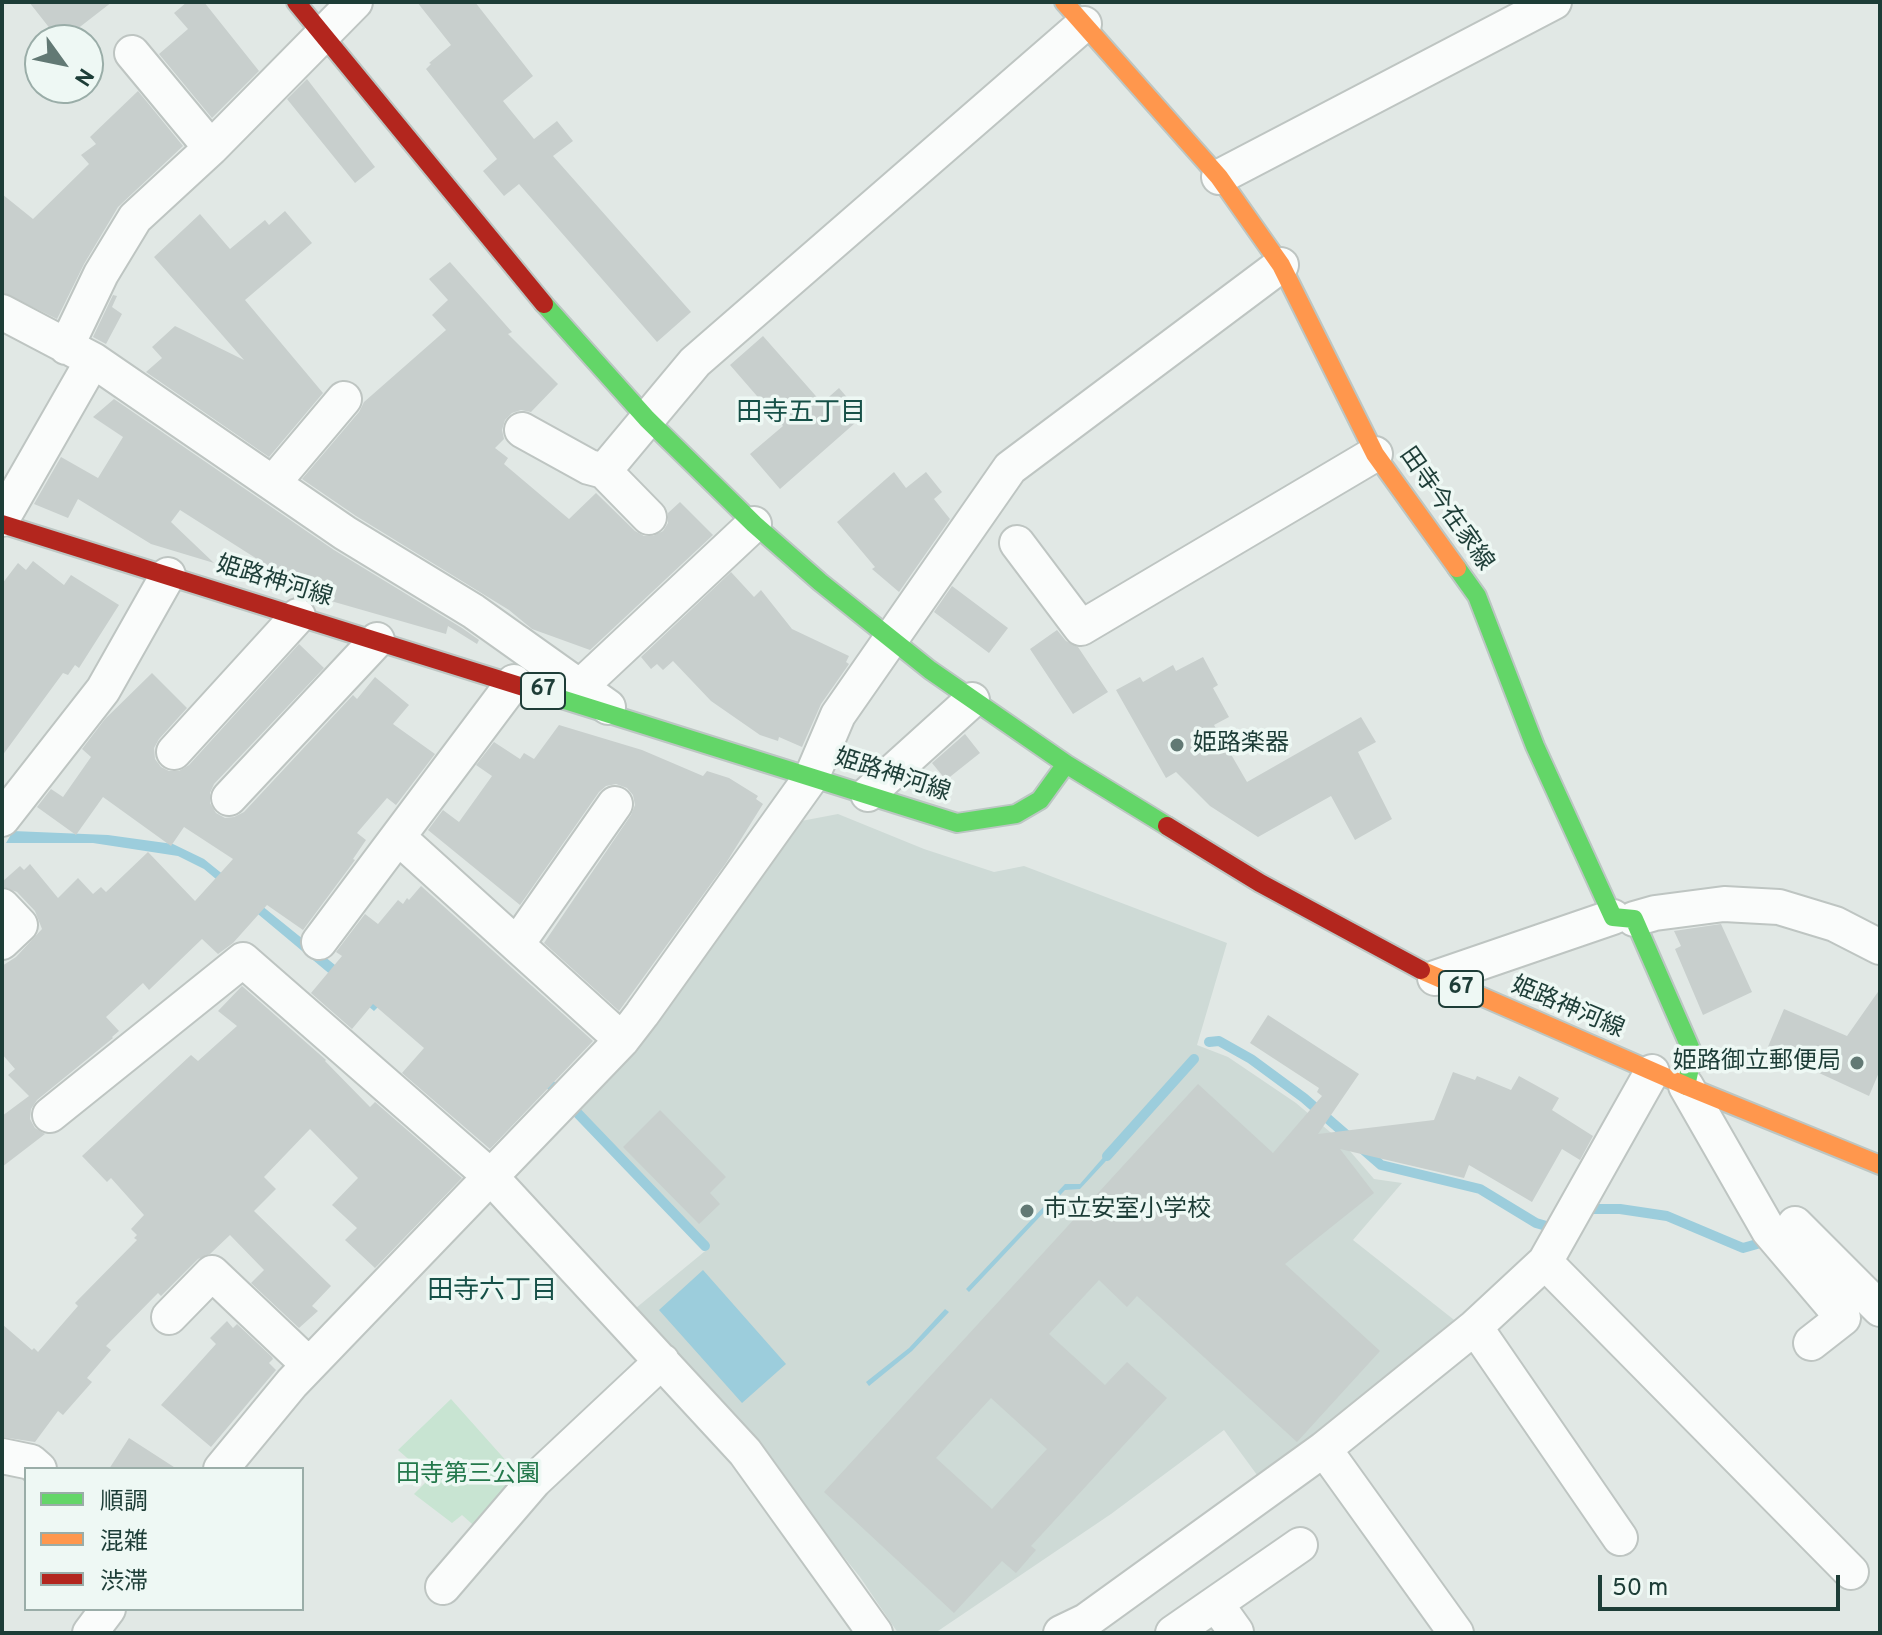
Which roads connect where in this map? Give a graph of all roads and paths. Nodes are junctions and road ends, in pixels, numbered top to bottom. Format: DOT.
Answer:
graph roads {
  1 [pos="296,2"];
  2 [pos="355,2"];
  3 [pos="1554,2"];
  4 [pos="1074,13"];
  5 [pos="323,37"];
  6 [pos="132,53"];
  7 [pos="211,148"];
  8 [pos="1219,177"];
  9 [pos="1281,265"];
  10 [pos="2,312"];
  11 [pos="80,354"];
  12 [pos="344,399"];
  13 [pos="647,419"];
  14 [pos="522,430"];
  15 [pos="1375,454"];
  16 [pos="604,471"];
  17 [pos="273,483"];
  18 [pos="649,517"];
  19 [pos="2,522"];
  20 [pos="754,524"];
  21 [pos="1017,543"];
  22 [pos="168,575"];
  23 [pos="298,616"];
  24 [pos="891,639"];
  25 [pos="377,640"];
  26 [pos="514,682"];
  27 [pos="581,686"];
  28 [pos="972,700"];
  29 [pos="617,715"];
  30 [pos="174,752"];
  31 [pos="1066,764"];
  32 [pos="812,776"];
  33 [pos="868,794"];
  34 [pos="229,798"];
  35 [pos="615,804"];
  36 [pos="2,819"];
  37 [pos="399,838"];
  38 [pos="2,906"];
  39 [pos="1623,918"];
  40 [pos="2,942"];
  41 [pos="319,942"];
  42 [pos="517,944"];
  43 [pos="1880,947"];
  44 [pos="1435,978"];
  45 [pos="622,1040"];
  46 [pos="1652,1072"];
  47 [pos="1686,1086"];
  48 [pos="50,1115"];
  49 [pos="1880,1165"];
  50 [pos="489,1175"];
  51 [pos="1795,1224"];
  52 [pos="1545,1262"];
  53 [pos="1880,1309"];
  54 [pos="169,1317"];
  55 [pos="1475,1327"];
  56 [pos="1811,1343"];
  57 [pos="662,1361"];
  58 [pos="309,1365"];
  59 [pos="1324,1449"];
  60 [pos="2,1456"];
  61 [pos="37,1467"];
  62 [pos="223,1467"];
  63 [pos="1620,1538"];
  64 [pos="1300,1545"];
  65 [pos="1851,1572"];
  66 [pos="443,1587"];
  67 [pos="1216,1604"];
  68 [pos="106,1611"];
  69 [pos="1236,1632"];
  70 [pos="90,1633"];
  71 [pos="875,1633"];
  72 [pos="1061,1633"];
  73 [pos="1173,1633"];
  74 [pos="1456,1633"];
  1 -- 5 [label="main road"];
  2 -- 5 [label="street"];
  3 -- 8 [label="street"];
  4 -- 8 [label="main road, 田寺今在家線"];
  4 -- 13 [label="street"];
  5 -- 7 [label="street"];
  5 -- 13 [label="main road"];
  6 -- 7 [label="street"];
  7 -- 11 [label="street"];
  8 -- 9 [label="main road, 田寺今在家線"];
  9 -- 15 [label="main road, 田寺今在家線"];
  9 -- 24 [label="street"];
  10 -- 11 [label="street"];
  11 -- 17 [label="street"];
  11 -- 19 [label="street"];
  12 -- 17 [label="street"];
  13 -- 16 [label="street"];
  13 -- 20 [label="main road"];
  14 -- 16 [label="street"];
  15 -- 21 [label="street"];
  15 -- 39 [label="main road, 田寺今在家線"];
  16 -- 18 [label="street"];
  17 -- 27 [label="street"];
  19 -- 22 [label="main road, 姫路神河線 / 67"];
  20 -- 24 [label="main road"];
  20 -- 27 [label="street"];
  22 -- 23 [label="main road, 姫路神河線 / 67"];
  22 -- 36 [label="street"];
  23 -- 25 [label="main road, 姫路神河線 / 67"];
  23 -- 30 [label="street"];
  24 -- 28 [label="main road"];
  24 -- 32 [label="street"];
  25 -- 26 [label="main road, 姫路神河線 / 67"];
  25 -- 34 [label="street"];
  26 -- 29 [label="main road, 姫路神河線 / 67"];
  26 -- 37 [label="street"];
  27 -- 29 [label="street"];
  28 -- 31 [label="main road"];
  28 -- 33 [label="street"];
  29 -- 32 [label="main road, 姫路神河線 / 67"];
  31 -- 33 [label="main road, 姫路神河線 / 67"];
  31 -- 44 [label="main road, 姫路神河線 / 67"];
  32 -- 33 [label="main road, 姫路神河線 / 67"];
  32 -- 45 [label="street"];
  35 -- 42 [label="street"];
  37 -- 41 [label="street"];
  37 -- 42 [label="street"];
  38 -- 40 [label="street"];
  39 -- 43 [label="street"];
  39 -- 44 [label="street"];
  39 -- 47 [label="main road, 田寺今在家線"];
  42 -- 45 [label="street"];
  44 -- 46 [label="main road, 姫路神河線 / 67"];
  45 -- 50 [label="street"];
  46 -- 47 [label="main road, 姫路神河線 / 67"];
  46 -- 52 [label="street"];
  47 -- 49 [label="main road, 姫路神河線 / 67"];
  47 -- 56 [label="street"];
  48 -- 50 [label="street"];
  50 -- 57 [label="street"];
  50 -- 58 [label="street"];
  51 -- 53 [label="street"];
  52 -- 55 [label="street"];
  52 -- 65 [label="street"];
  54 -- 58 [label="street"];
  55 -- 59 [label="street"];
  55 -- 63 [label="street"];
  57 -- 66 [label="street"];
  57 -- 71 [label="street"];
  58 -- 62 [label="street"];
  59 -- 72 [label="street"];
  59 -- 74 [label="street"];
  60 -- 61 [label="street"];
  64 -- 67 [label="street"];
  67 -- 69 [label="street"];
  67 -- 73 [label="street"];
  68 -- 70 [label="street"];
}
